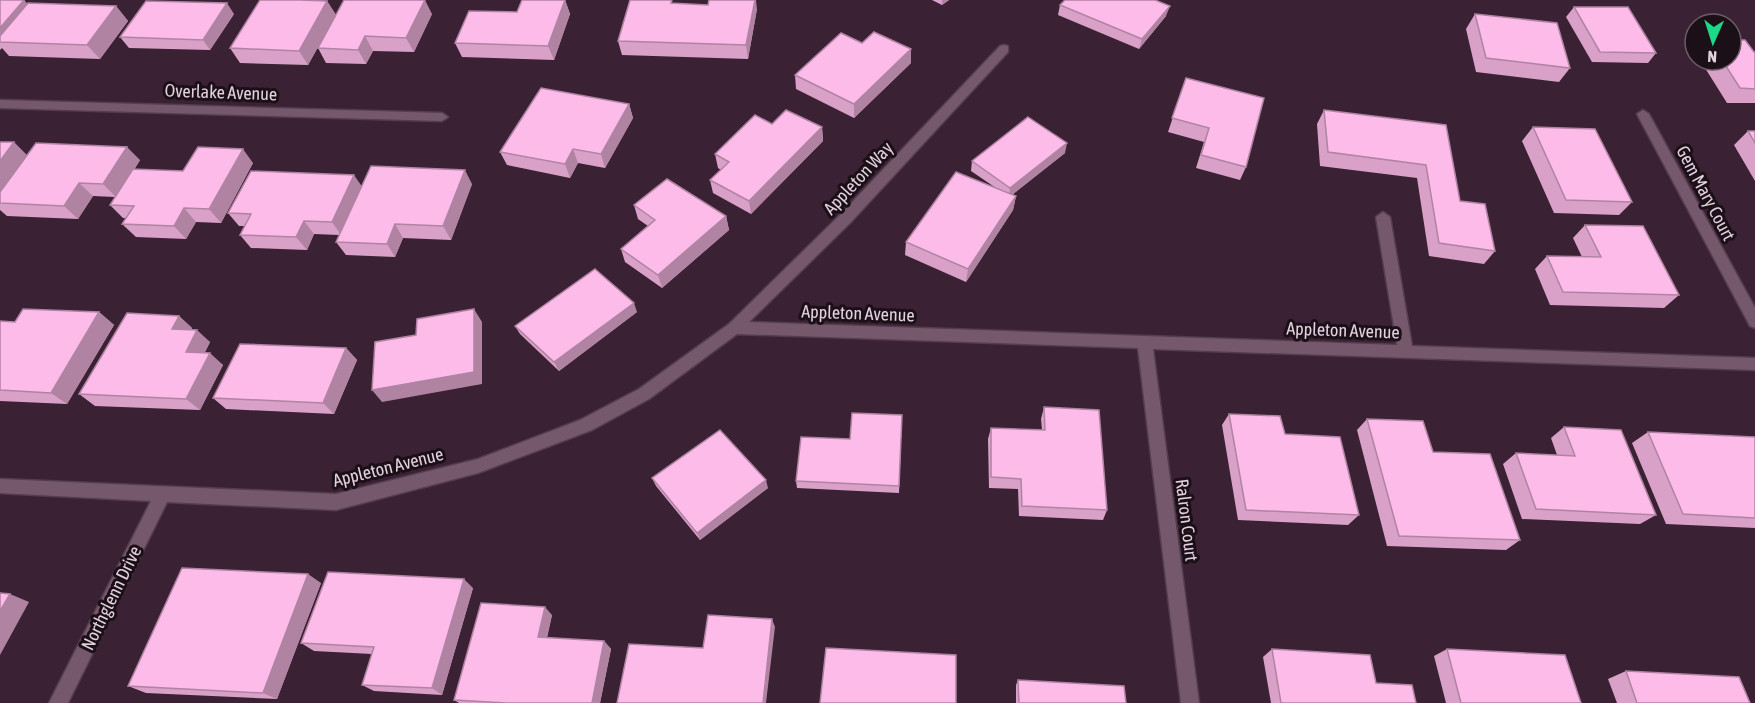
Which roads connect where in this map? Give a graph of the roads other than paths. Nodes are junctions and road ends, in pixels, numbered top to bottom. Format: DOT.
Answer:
graph roads {
  1 [pos="1004,48"];
  2 [pos="0,104"];
  3 [pos="1643,114"];
  4 [pos="442,117"];
  5 [pos="1383,217"];
  6 [pos="1755,322"];
  7 [pos="734,328"];
  8 [pos="1145,342"];
  9 [pos="1405,351"];
  10 [pos="1755,363"];
  11 [pos="0,486"];
  12 [pos="163,493"];
  13 [pos="58,703"];
  14 [pos="1190,703"];
  1 -- 7 [label="street, Appleton Way"];
  2 -- 4 [label="street, Overlake Avenue"];
  3 -- 6 [label="street, Gem Mary Court"];
  5 -- 9 [label="street"];
  7 -- 8 [label="street, Appleton Avenue"];
  7 -- 12 [label="street, Appleton Avenue"];
  8 -- 9 [label="street, Appleton Avenue"];
  8 -- 14 [label="street, Ralron Court"];
  9 -- 10 [label="street, Appleton Avenue"];
  11 -- 12 [label="street, Appleton Avenue"];
  12 -- 13 [label="street, Northglenn Drive"];
}
